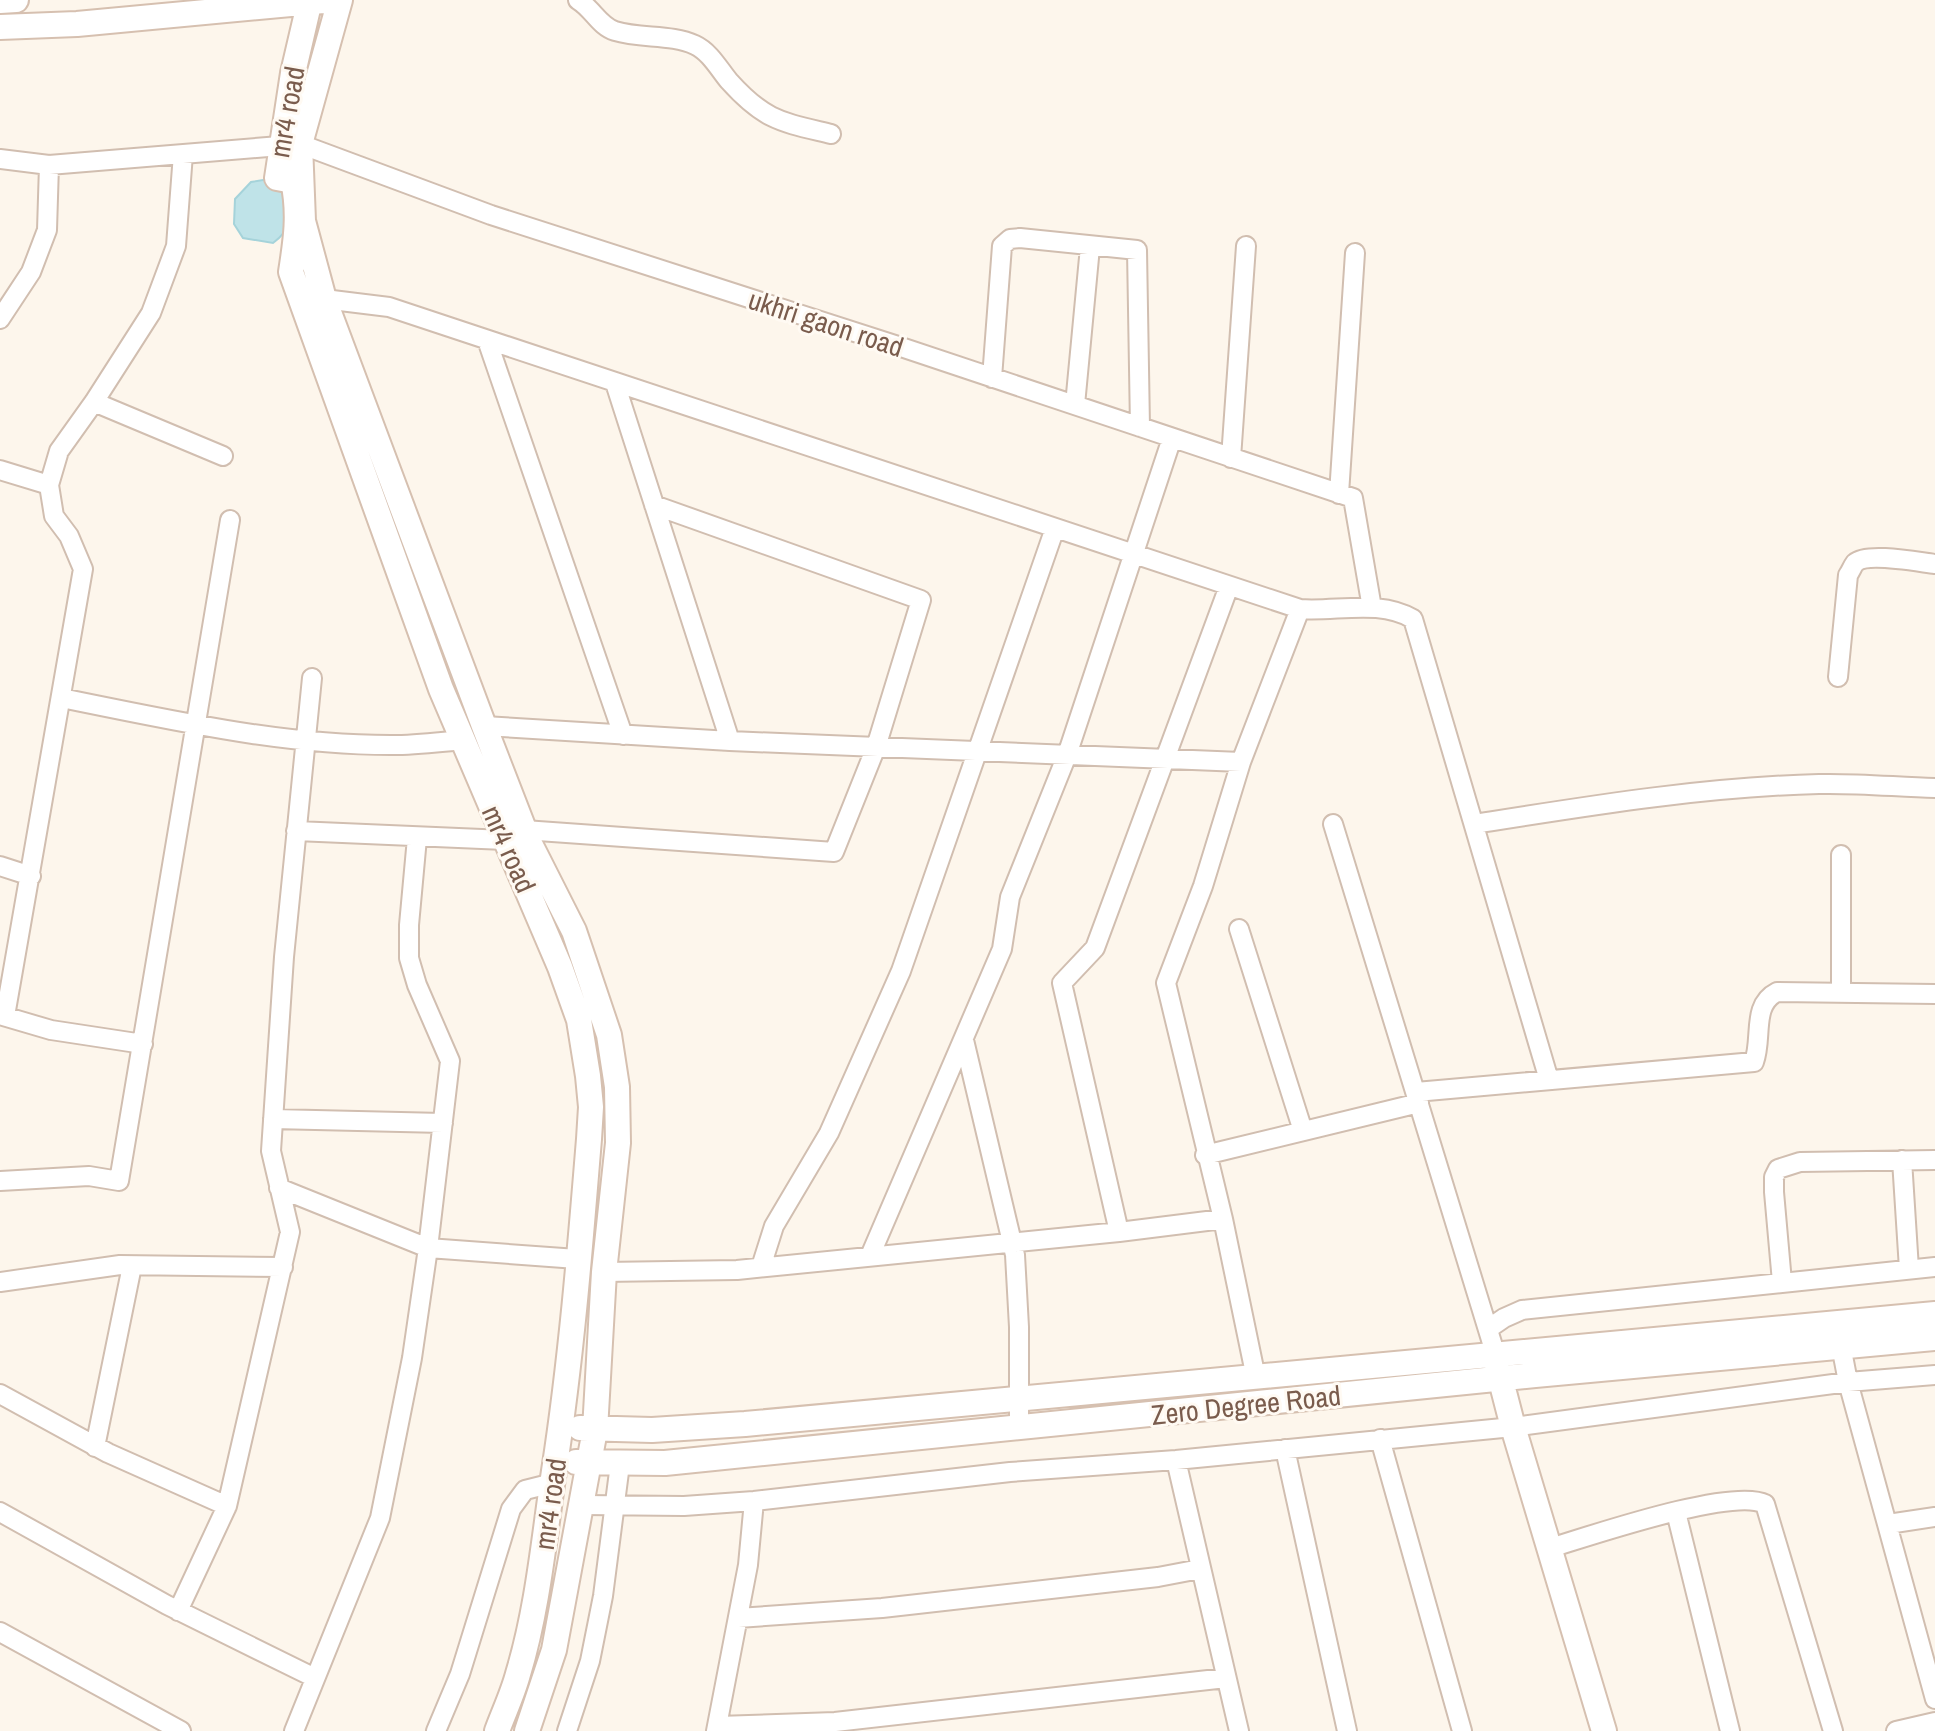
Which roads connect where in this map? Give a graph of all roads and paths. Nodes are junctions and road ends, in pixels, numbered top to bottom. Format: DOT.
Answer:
graph roads {
  1 [pos="16,0"];
  2 [pos="340,0"];
  3 [pos="578,0"];
  4 [pos="0,1"];
  5 [pos="316,1"];
  6 [pos="0,27"];
  7 [pos="831,134"];
  8 [pos="290,145"];
  9 [pos="183,154"];
  10 [pos="0,159"];
  11 [pos="49,165"];
  12 [pos="1246,246"];
  13 [pos="1090,247"];
  14 [pos="1355,253"];
  15 [pos="324,299"];
  16 [pos="0,319"];
  17 [pos="487,340"];
  18 [pos="992,378"];
  19 [pos="615,383"];
  20 [pos="94,402"];
  21 [pos="1075,405"];
  22 [pos="1140,427"];
  23 [pos="1172,438"];
  24 [pos="223,456"];
  25 [pos="1231,458"];
  26 [pos="0,470"];
  27 [pos="49,485"];
  28 [pos="1346,496"];
  29 [pos="654,505"];
  30 [pos="230,520"];
  31 [pos="1055,528"];
  32 [pos="1132,554"];
  33 [pos="1935,564"];
  34 [pos="1229,586"];
  35 [pos="1372,608"];
  36 [pos="1300,609"];
  37 [pos="1838,677"];
  38 [pos="312,678"];
  39 [pos="61,698"];
  40 [pos="196,725"];
  41 [pos="484,726"];
  42 [pos="623,735"];
  43 [pos="306,740"];
  44 [pos="463,740"];
  45 [pos="730,741"];
  46 [pos="876,747"];
  47 [pos="975,751"];
  48 [pos="1067,755"];
  49 [pos="1163,759"];
  50 [pos="1241,762"];
  51 [pos="1935,788"];
  52 [pos="1333,824"];
  53 [pos="1474,824"];
  54 [pos="296,831"];
  55 [pos="515,835"];
  56 [pos="417,838"];
  57 [pos="1841,855"];
  58 [pos="0,866"];
  59 [pos="31,876"];
  60 [pos="1239,929"];
  61 [pos="1841,993"];
  62 [pos="1935,994"];
  63 [pos="2,1015"];
  64 [pos="964,1040"];
  65 [pos="143,1044"];
  66 [pos="1549,1080"];
  67 [pos="1418,1097"];
  68 [pos="273,1119"];
  69 [pos="443,1123"];
  70 [pos="1303,1131"];
  71 [pos="1205,1155"];
  72 [pos="1902,1160"];
  73 [pos="1935,1160"];
  74 [pos="0,1181"];
  75 [pos="279,1188"];
  76 [pos="1223,1219"];
  77 [pos="1119,1232"];
  78 [pos="1011,1241"];
  79 [pos="428,1248"];
  80 [pos="870,1256"];
  81 [pos="577,1259"];
  82 [pos="132,1266"];
  83 [pos="283,1267"];
  84 [pos="761,1267"];
  85 [pos="1935,1267"];
  86 [pos="1909,1269"];
  87 [pos="604,1272"];
  88 [pos="0,1282"];
  89 [pos="1782,1282"];
  90 [pos="1935,1314"];
  91 [pos="1488,1329"];
  92 [pos="1838,1335"];
  93 [pos="1935,1338"];
  94 [pos="1496,1356"];
  95 [pos="1935,1375"];
  96 [pos="1256,1378"];
  97 [pos="1500,1381"];
  98 [pos="1848,1382"];
  99 [pos="0,1394"];
  100 [pos="1020,1400"];
  101 [pos="561,1427"];
  102 [pos="1019,1427"];
  103 [pos="1513,1427"];
  104 [pos="595,1430"];
  105 [pos="1380,1439"];
  106 [pos="95,1447"];
  107 [pos="1285,1449"];
  108 [pos="1176,1460"];
  109 [pos="590,1464"];
  110 [pos="620,1464"];
  111 [pos="554,1472"];
  112 [pos="754,1501"];
  113 [pos="616,1504"];
  114 [pos="583,1505"];
  115 [pos="227,1506"];
  116 [pos="0,1512"];
  117 [pos="1676,1512"];
  118 [pos="1935,1517"];
  119 [pos="1888,1524"];
  120 [pos="1550,1548"];
  121 [pos="1200,1569"];
  122 [pos="178,1611"];
  123 [pos="738,1618"];
  124 [pos="0,1632"];
  125 [pos="315,1678"];
  126 [pos="1226,1678"];
  127 [pos="1935,1699"];
  128 [pos="1935,1722"];
  129 [pos="717,1729"];
  130 [pos="181,1731"];
  131 [pos="294,1731"];
  132 [pos="436,1731"];
  133 [pos="497,1731"];
  134 [pos="527,1731"];
  135 [pos="567,1731"];
  136 [pos="1239,1731"];
  137 [pos="1347,1731"];
  138 [pos="1462,1731"];
  139 [pos="1604,1731"];
  140 [pos="1730,1731"];
  141 [pos="1833,1731"];
  142 [pos="1896,1731"];
  1 -- 4 [label="street"];
  2 -- 8 [label="street, mr4 road"];
  3 -- 7 [label="street"];
  5 -- 6 [label="street"];
  5 -- 8 [label="street, mr4 road"];
  8 -- 9 [label="street"];
  8 -- 15 [label="street, mr4 road"];
  8 -- 18 [label="street, ukhri gaon road"];
  8 -- 44 [label="street, mr4 road"];
  9 -- 11 [label="street"];
  9 -- 20 [label="street"];
  10 -- 11 [label="street"];
  11 -- 16 [label="street"];
  12 -- 25 [label="street"];
  13 -- 18 [label="street"];
  13 -- 21 [label="street"];
  13 -- 22 [label="street"];
  14 -- 28 [label="street"];
  15 -- 17 [label="street"];
  15 -- 41 [label="street, mr4 road"];
  17 -- 19 [label="street"];
  17 -- 42 [label="street"];
  18 -- 21 [label="street, ukhri gaon road"];
  19 -- 29 [label="street"];
  19 -- 31 [label="street"];
  20 -- 24 [label="street"];
  20 -- 27 [label="street"];
  21 -- 22 [label="street, ukhri gaon road"];
  22 -- 23 [label="street, ukhri gaon road"];
  23 -- 25 [label="street, ukhri gaon road"];
  23 -- 32 [label="street"];
  25 -- 28 [label="street, ukhri gaon road"];
  26 -- 27 [label="street"];
  27 -- 39 [label="street"];
  28 -- 35 [label="street"];
  29 -- 45 [label="street"];
  29 -- 46 [label="street"];
  30 -- 40 [label="street"];
  31 -- 32 [label="street"];
  31 -- 47 [label="street"];
  32 -- 34 [label="street"];
  32 -- 48 [label="street"];
  33 -- 37 [label="street"];
  34 -- 36 [label="street"];
  34 -- 49 [label="street"];
  35 -- 36 [label="street"];
  35 -- 53 [label="street"];
  36 -- 50 [label="street"];
  38 -- 43 [label="street"];
  39 -- 40 [label="street"];
  39 -- 59 [label="street"];
  40 -- 43 [label="street"];
  40 -- 65 [label="street"];
  41 -- 42 [label="street"];
  41 -- 55 [label="street, mr4 road"];
  42 -- 45 [label="street"];
  43 -- 44 [label="street"];
  43 -- 54 [label="street"];
  44 -- 55 [label="street, mr4 road"];
  45 -- 46 [label="street"];
  46 -- 47 [label="street"];
  46 -- 55 [label="street"];
  47 -- 48 [label="street"];
  47 -- 84 [label="street"];
  48 -- 49 [label="street"];
  48 -- 64 [label="street"];
  49 -- 50 [label="street"];
  49 -- 77 [label="street"];
  50 -- 71 [label="street"];
  51 -- 53 [label="street"];
  52 -- 67 [label="street"];
  53 -- 66 [label="street"];
  54 -- 56 [label="street"];
  54 -- 68 [label="street"];
  55 -- 56 [label="street"];
  55 -- 81 [label="street, mr4 road"];
  55 -- 87 [label="street, mr4 road"];
  56 -- 69 [label="street"];
  57 -- 61 [label="street"];
  58 -- 59 [label="street"];
  59 -- 63 [label="street"];
  60 -- 70 [label="street"];
  61 -- 62 [label="street"];
  61 -- 66 [label="street"];
  63 -- 65 [label="street"];
  64 -- 78 [label="street"];
  64 -- 80 [label="street"];
  65 -- 74 [label="street"];
  66 -- 67 [label="street"];
  67 -- 70 [label="street"];
  67 -- 91 [label="street"];
  68 -- 69 [label="street"];
  68 -- 75 [label="street"];
  69 -- 79 [label="street"];
  70 -- 71 [label="street"];
  71 -- 76 [label="street"];
  72 -- 73 [label="street"];
  72 -- 86 [label="street"];
  72 -- 89 [label="street"];
  75 -- 79 [label="street"];
  75 -- 83 [label="street"];
  76 -- 77 [label="street"];
  76 -- 96 [label="street"];
  77 -- 78 [label="street"];
  78 -- 80 [label="street"];
  78 -- 100 [label="street"];
  79 -- 81 [label="street"];
  79 -- 125 [label="street"];
  80 -- 84 [label="street"];
  81 -- 101 [label="street, mr4 road"];
  82 -- 83 [label="street"];
  82 -- 88 [label="street"];
  82 -- 106 [label="street"];
  83 -- 115 [label="street"];
  84 -- 87 [label="street"];
  85 -- 86 [label="street"];
  86 -- 89 [label="street"];
  87 -- 104 [label="street, mr4 road"];
  89 -- 91 [label="street"];
  90 -- 92 [label="street, Zero Degree Road"];
  91 -- 94 [label="street"];
  92 -- 93 [label="street, Zero Degree Road"];
  92 -- 94 [label="street, Zero Degree Road"];
  92 -- 97 [label="street, Zero Degree Road"];
  92 -- 98 [label="street"];
  94 -- 96 [label="street, Zero Degree Road"];
  94 -- 97 [label="street"];
  95 -- 98 [label="street"];
  96 -- 100 [label="street, Zero Degree Road"];
  97 -- 102 [label="street, Zero Degree Road"];
  97 -- 103 [label="street"];
  98 -- 103 [label="street"];
  98 -- 119 [label="street"];
  99 -- 106 [label="street"];
  100 -- 102 [label="street"];
  100 -- 104 [label="street, Zero Degree Road"];
  101 -- 104 [label="street, Zero Degree Road"];
  101 -- 111 [label="street, mr4 road"];
  102 -- 110 [label="street, Zero Degree Road"];
  103 -- 105 [label="street"];
  103 -- 120 [label="street"];
  104 -- 109 [label="street, mr4 road"];
  105 -- 107 [label="street"];
  105 -- 138 [label="street"];
  106 -- 115 [label="street"];
  107 -- 108 [label="street"];
  107 -- 137 [label="street"];
  108 -- 112 [label="street"];
  108 -- 121 [label="street"];
  109 -- 110 [label="street, Zero Degree Road"];
  109 -- 111 [label="street, Zero Degree Road"];
  109 -- 114 [label="street, mr4 road"];
  110 -- 113 [label="street"];
  111 -- 132 [label="street"];
  111 -- 133 [label="street, mr4 road"];
  112 -- 113 [label="street"];
  112 -- 123 [label="street"];
  113 -- 114 [label="street"];
  113 -- 135 [label="street"];
  114 -- 134 [label="street, mr4 road"];
  115 -- 122 [label="street"];
  116 -- 122 [label="street"];
  117 -- 120 [label="street"];
  117 -- 140 [label="street"];
  117 -- 141 [label="street"];
  118 -- 119 [label="street"];
  119 -- 127 [label="street"];
  120 -- 139 [label="street"];
  121 -- 123 [label="street"];
  121 -- 126 [label="street"];
  122 -- 125 [label="street"];
  123 -- 129 [label="street"];
  124 -- 130 [label="street"];
  125 -- 131 [label="street"];
  126 -- 129 [label="street"];
  126 -- 136 [label="street"];
  128 -- 142 [label="street"];
}
